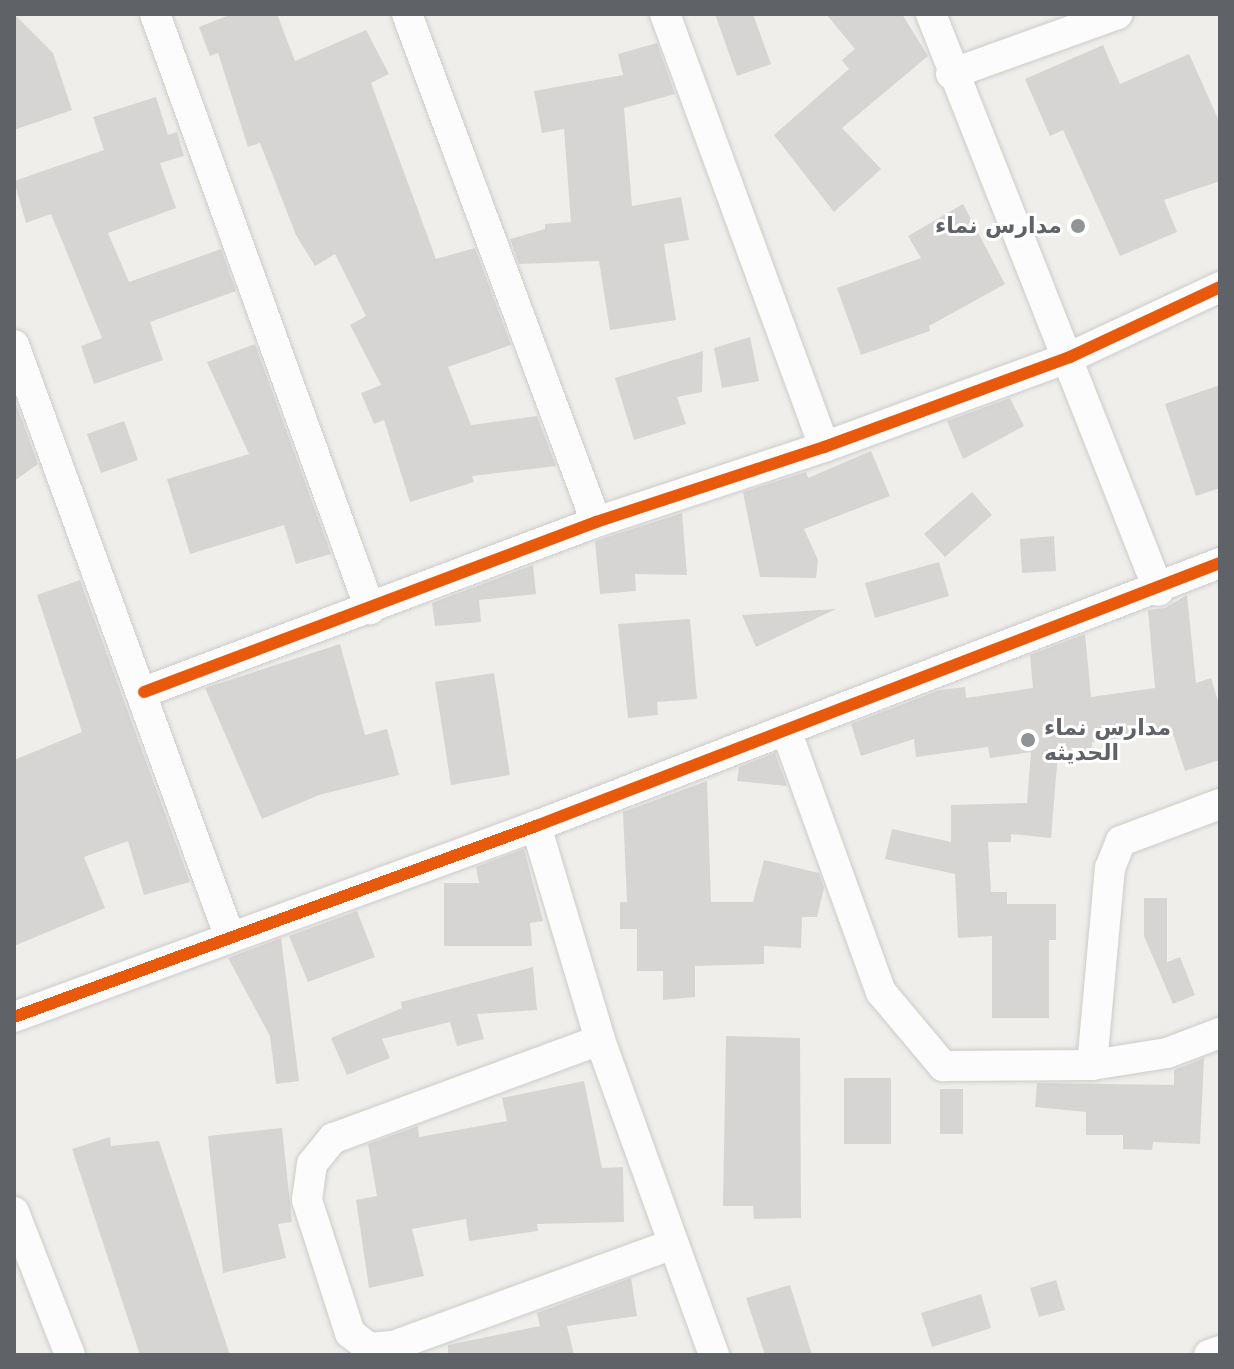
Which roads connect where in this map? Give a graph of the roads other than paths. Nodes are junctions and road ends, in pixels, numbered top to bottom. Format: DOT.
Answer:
graph roads {
  1 [pos="155,14"];
  2 [pos="407,14"];
  3 [pos="665,14"];
  4 [pos="931,14"];
  5 [pos="1118,14"];
  6 [pos="951,74"];
  7 [pos="1220,287"];
  8 [pos="14,345"];
  9 [pos="1070,357"];
  10 [pos="824,447"];
  11 [pos="596,522"];
  12 [pos="1220,563"];
  13 [pos="1159,591"];
  14 [pos="370,609"];
  15 [pos="144,692"];
  16 [pos="786,730"];
  17 [pos="1220,804"];
  18 [pos="536,826"];
  19 [pos="229,935"];
  20 [pos="14,1017"];
  21 [pos="1220,1033"];
  22 [pos="600,1040"];
  23 [pos="1092,1065"];
  24 [pos="14,1212"];
  25 [pos="670,1245"];
  26 [pos="1220,1351"];
  27 [pos="70,1355"];
  28 [pos="714,1355"];
  29 [pos="1209,1355"];
  1 -- 14 [label="street"];
  2 -- 11 [label="street"];
  3 -- 10 [label="street"];
  4 -- 6 [label="street"];
  5 -- 6 [label="street"];
  6 -- 9 [label="street"];
  7 -- 9 [label="street"];
  8 -- 15 [label="street"];
  9 -- 10 [label="street"];
  9 -- 13 [label="street"];
  10 -- 11 [label="street"];
  11 -- 14 [label="street"];
  12 -- 13 [label="street"];
  13 -- 16 [label="street"];
  14 -- 15 [label="street"];
  15 -- 19 [label="street"];
  16 -- 18 [label="street"];
  16 -- 23 [label="street"];
  17 -- 23 [label="street"];
  18 -- 19 [label="street"];
  18 -- 22 [label="street"];
  19 -- 20 [label="street"];
  21 -- 23 [label="street"];
  22 -- 25 [label="street"];
  22 -- 25 [label="street"];
  24 -- 27 [label="street"];
  25 -- 28 [label="street"];
  26 -- 29 [label="street"];
}
